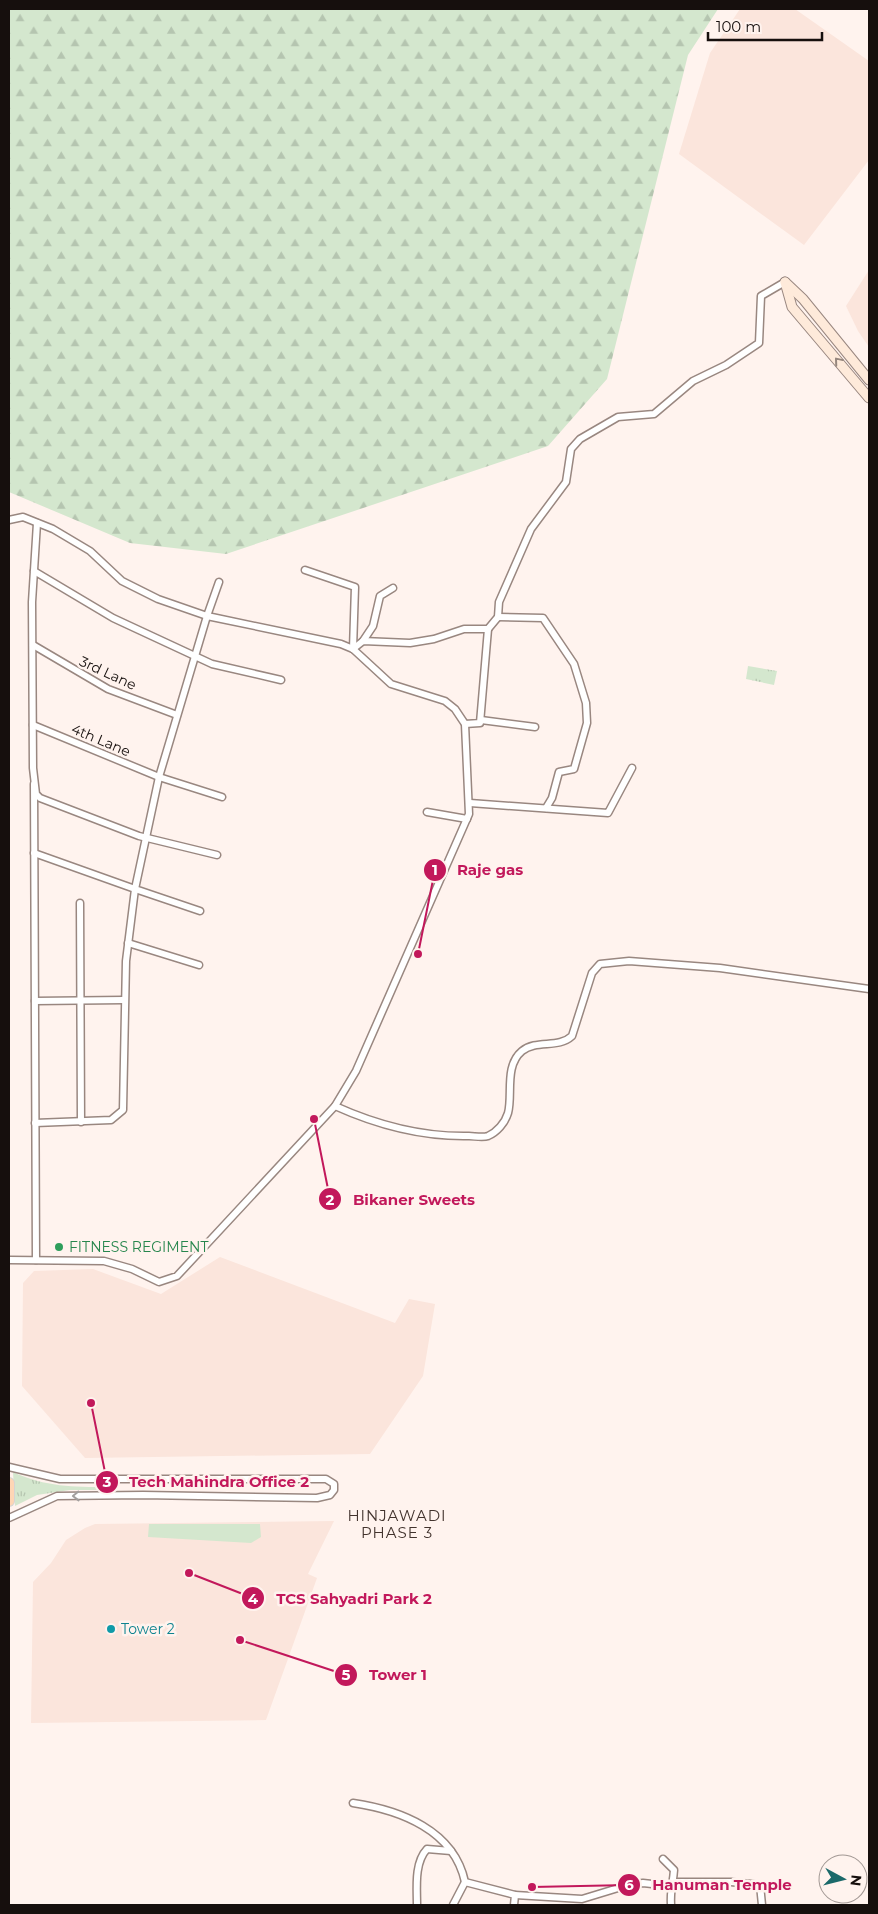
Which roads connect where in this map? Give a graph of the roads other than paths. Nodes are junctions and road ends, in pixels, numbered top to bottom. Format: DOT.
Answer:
graph roads {
  1 [pos="785,282"];
  2 [pos="869,380"];
  3 [pos="869,398"];
  4 [pos="9,520"];
  5 [pos="37,523"];
  6 [pos="34,570"];
  7 [pos="305,570"];
  8 [pos="219,582"];
  9 [pos="392,588"];
  10 [pos="206,616"];
  11 [pos="498,617"];
  12 [pos="488,629"];
  13 [pos="363,641"];
  14 [pos="32,645"];
  15 [pos="353,649"];
  16 [pos="195,656"];
  17 [pos="281,680"];
  18 [pos="177,715"];
  19 [pos="481,720"];
  20 [pos="465,724"];
  21 [pos="33,725"];
  22 [pos="535,727"];
  23 [pos="632,768"];
  24 [pos="159,777"];
  25 [pos="34,784"];
  26 [pos="222,797"];
  27 [pos="470,803"];
  28 [pos="546,808"];
  29 [pos="427,812"];
  30 [pos="466,819"];
  31 [pos="145,836"];
  32 [pos="34,853"];
  33 [pos="217,855"];
  34 [pos="135,890"];
  35 [pos="80,904"];
  36 [pos="200,911"];
  37 [pos="128,944"];
  38 [pos="199,965"];
  39 [pos="869,989"];
  40 [pos="124,1000"];
  41 [pos="35,1002"];
  42 [pos="82,1002"];
  43 [pos="335,1106"];
  44 [pos="81,1122"];
  45 [pos="35,1123"];
  46 [pos="9,1260"];
  47 [pos="36,1260"];
  48 [pos="9,1467"];
  49 [pos="9,1483"];
  50 [pos="9,1501"];
  51 [pos="9,1518"];
  52 [pos="353,1803"];
  53 [pos="451,1851"];
  54 [pos="662,1859"];
  55 [pos="465,1882"];
  56 [pos="672,1884"];
  57 [pos="515,1895"];
  58 [pos="417,1905"];
  59 [pos="453,1905"];
  60 [pos="514,1905"];
  61 [pos="672,1905"];
  62 [pos="762,1905"];
  1 -- 2 [label="main road"];
  3 -- 1 [label="main road, one-way"];
  1 -- 11 [label="street"];
  4 -- 5 [label="street"];
  5 -- 6 [label="street"];
  5 -- 10 [label="street"];
  6 -- 14 [label="street"];
  6 -- 16 [label="street"];
  7 -- 15 [label="street"];
  8 -- 10 [label="street"];
  9 -- 13 [label="street"];
  10 -- 15 [label="street"];
  10 -- 16 [label="street"];
  11 -- 12 [label="street"];
  11 -- 28 [label="street"];
  12 -- 13 [label="street"];
  12 -- 19 [label="street"];
  13 -- 15 [label="street"];
  14 -- 18 [label="street, 3rd Lane"];
  14 -- 21 [label="street"];
  15 -- 20 [label="street"];
  16 -- 17 [label="street"];
  16 -- 18 [label="street"];
  18 -- 24 [label="street"];
  19 -- 20 [label="street"];
  19 -- 22 [label="street"];
  20 -- 27 [label="street"];
  21 -- 24 [label="street, 4th Lane"];
  21 -- 25 [label="street"];
  23 -- 28 [label="street"];
  24 -- 26 [label="street, 4th Lane"];
  24 -- 31 [label="street"];
  25 -- 31 [label="street"];
  25 -- 32 [label="street"];
  27 -- 28 [label="street"];
  27 -- 30 [label="street"];
  29 -- 30 [label="street"];
  30 -- 43 [label="street"];
  31 -- 33 [label="street"];
  31 -- 34 [label="street"];
  32 -- 34 [label="street"];
  32 -- 41 [label="street"];
  34 -- 36 [label="street"];
  34 -- 37 [label="street"];
  35 -- 42 [label="street"];
  37 -- 38 [label="street"];
  37 -- 40 [label="street"];
  39 -- 43 [label="street"];
  40 -- 42 [label="street"];
  40 -- 44 [label="street"];
  41 -- 42 [label="street"];
  41 -- 45 [label="street"];
  42 -- 44 [label="street"];
  43 -- 47 [label="street"];
  44 -- 45 [label="street"];
  45 -- 47 [label="street"];
  46 -- 47 [label="street"];
  48 -- 51 [label="street, one-way"];
  49 -- 50 [label="main road"];
  52 -- 53 [label="street"];
  53 -- 55 [label="street"];
  53 -- 58 [label="street"];
  54 -- 56 [label="street"];
  55 -- 57 [label="street"];
  55 -- 59 [label="street"];
  56 -- 57 [label="street"];
  56 -- 61 [label="street"];
  56 -- 62 [label="street"];
  57 -- 60 [label="street"];
}
